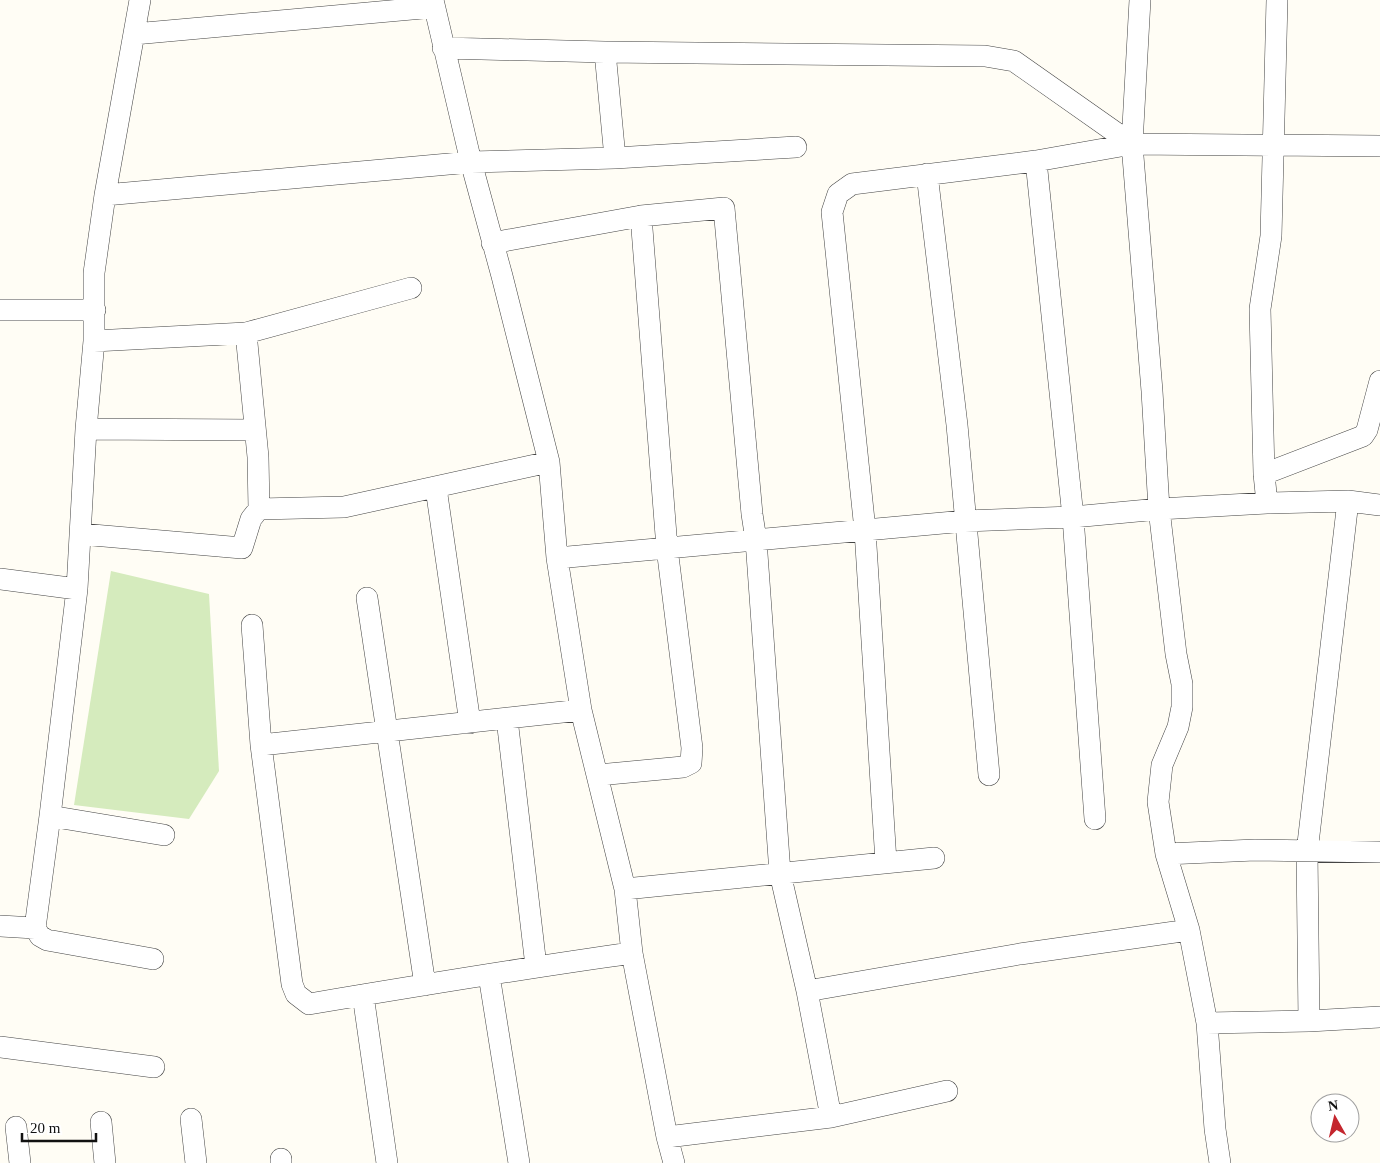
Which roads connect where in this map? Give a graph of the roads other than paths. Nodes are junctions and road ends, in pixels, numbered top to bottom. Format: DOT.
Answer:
graph roads {
  1 [pos="140,0"];
  2 [pos="1140,0"];
  3 [pos="1277,0"];
  4 [pos="434,3"];
  5 [pos="134,34"];
  6 [pos="443,48"];
  7 [pos="605,52"];
  8 [pos="1132,144"];
  9 [pos="1274,144"];
  10 [pos="796,146"];
  11 [pos="1380,146"];
  12 [pos="615,158"];
  13 [pos="1036,161"];
  14 [pos="471,162"];
  15 [pos="927,174"];
  16 [pos="105,195"];
  17 [pos="641,216"];
  18 [pos="492,243"];
  19 [pos="412,288"];
  20 [pos="0,310"];
  21 [pos="95,310"];
  22 [pos="246,333"];
  23 [pos="94,342"];
  24 [pos="1380,381"];
  25 [pos="86,429"];
  26 [pos="255,430"];
  27 [pos="549,462"];
  28 [pos="1264,474"];
  29 [pos="436,488"];
  30 [pos="1348,501"];
  31 [pos="1267,503"];
  32 [pos="1380,505"];
  33 [pos="259,509"];
  34 [pos="1159,509"];
  35 [pos="1073,517"];
  36 [pos="965,521"];
  37 [pos="865,530"];
  38 [pos="81,534"];
  39 [pos="756,540"];
  40 [pos="667,548"];
  41 [pos="557,558"];
  42 [pos="0,579"];
  43 [pos="77,589"];
  44 [pos="367,598"];
  45 [pos="252,625"];
  46 [pos="581,710"];
  47 [pos="507,719"];
  48 [pos="470,723"];
  49 [pos="386,730"];
  50 [pos="261,745"];
  51 [pos="598,775"];
  52 [pos="989,775"];
  53 [pos="50,816"];
  54 [pos="1096,819"];
  55 [pos="164,835"];
  56 [pos="1307,852"];
  57 [pos="1380,852"];
  58 [pos="1166,854"];
  59 [pos="934,858"];
  60 [pos="886,862"];
  61 [pos="780,873"];
  62 [pos="624,889"];
  63 [pos="0,926"];
  64 [pos="36,928"];
  65 [pos="1189,930"];
  66 [pos="632,953"];
  67 [pos="153,959"];
  68 [pos="536,966"];
  69 [pos="489,976"];
  70 [pos="425,985"];
  71 [pos="807,991"];
  72 [pos="364,995"];
  73 [pos="1380,1017"];
  74 [pos="1309,1021"];
  75 [pos="1206,1023"];
  76 [pos="0,1047"];
  77 [pos="154,1067"];
  78 [pos="947,1091"];
  79 [pos="831,1117"];
  80 [pos="191,1119"];
  81 [pos="101,1122"];
  82 [pos="16,1128"];
  83 [pos="667,1137"];
  84 [pos="20,1163"];
  85 [pos="105,1163"];
  86 [pos="196,1163"];
  87 [pos="387,1163"];
  88 [pos="519,1163"];
  89 [pos="674,1163"];
  90 [pos="1220,1163"];
  1 -- 5 [label="street"];
  2 -- 8 [label="street"];
  3 -- 9 [label="street"];
  4 -- 5 [label="street"];
  4 -- 6 [label="street"];
  5 -- 16 [label="street"];
  6 -- 7 [label="street"];
  6 -- 14 [label="street"];
  7 -- 8 [label="street"];
  7 -- 12 [label="street"];
  8 -- 9 [label="street"];
  8 -- 13 [label="street"];
  8 -- 34 [label="street"];
  9 -- 11 [label="street"];
  9 -- 28 [label="street"];
  10 -- 12 [label="street"];
  12 -- 14 [label="street"];
  13 -- 15 [label="street"];
  13 -- 35 [label="street"];
  14 -- 16 [label="street"];
  14 -- 18 [label="street"];
  15 -- 36 [label="street"];
  15 -- 37 [label="street"];
  16 -- 21 [label="street"];
  17 -- 18 [label="street"];
  17 -- 39 [label="street"];
  17 -- 40 [label="street"];
  18 -- 27 [label="street"];
  19 -- 22 [label="street"];
  20 -- 21 [label="street"];
  21 -- 23 [label="street"];
  22 -- 23 [label="street"];
  22 -- 26 [label="street"];
  23 -- 25 [label="street"];
  24 -- 28 [label="street"];
  25 -- 26 [label="street"];
  25 -- 38 [label="street"];
  26 -- 33 [label="street"];
  27 -- 29 [label="street"];
  27 -- 41 [label="street"];
  28 -- 31 [label="street"];
  29 -- 33 [label="street"];
  29 -- 48 [label="street"];
  30 -- 31 [label="street"];
  30 -- 32 [label="street"];
  30 -- 56 [label="street"];
  31 -- 34 [label="street"];
  33 -- 38 [label="street"];
  34 -- 35 [label="street"];
  34 -- 58 [label="street"];
  35 -- 36 [label="street"];
  35 -- 54 [label="street"];
  36 -- 37 [label="street"];
  36 -- 52 [label="street"];
  37 -- 39 [label="street"];
  37 -- 60 [label="street"];
  38 -- 43 [label="street"];
  39 -- 40 [label="street"];
  39 -- 61 [label="street"];
  40 -- 41 [label="street"];
  40 -- 51 [label="street"];
  41 -- 46 [label="street"];
  42 -- 43 [label="street"];
  43 -- 53 [label="street"];
  44 -- 49 [label="street"];
  45 -- 50 [label="street"];
  46 -- 47 [label="street"];
  46 -- 51 [label="street"];
  47 -- 48 [label="street"];
  47 -- 68 [label="street"];
  48 -- 49 [label="street"];
  49 -- 50 [label="street"];
  49 -- 70 [label="street"];
  50 -- 72 [label="street"];
  51 -- 62 [label="street"];
  53 -- 55 [label="street"];
  53 -- 64 [label="street"];
  56 -- 57 [label="street"];
  56 -- 58 [label="street"];
  56 -- 74 [label="street"];
  58 -- 65 [label="street"];
  59 -- 60 [label="street"];
  60 -- 61 [label="street"];
  61 -- 62 [label="street"];
  61 -- 71 [label="street"];
  62 -- 66 [label="street"];
  63 -- 64 [label="street"];
  64 -- 67 [label="street"];
  65 -- 71 [label="street"];
  65 -- 75 [label="street"];
  66 -- 68 [label="street"];
  66 -- 83 [label="street"];
  68 -- 69 [label="street"];
  69 -- 70 [label="street"];
  69 -- 88 [label="street"];
  70 -- 72 [label="street"];
  71 -- 79 [label="street"];
  72 -- 87 [label="street"];
  73 -- 74 [label="street"];
  74 -- 75 [label="street"];
  75 -- 90 [label="street"];
  76 -- 77 [label="street"];
  78 -- 79 [label="street"];
  79 -- 83 [label="street"];
  80 -- 86 [label="street"];
  81 -- 85 [label="street"];
  82 -- 84 [label="street"];
  83 -- 89 [label="street"];
}
